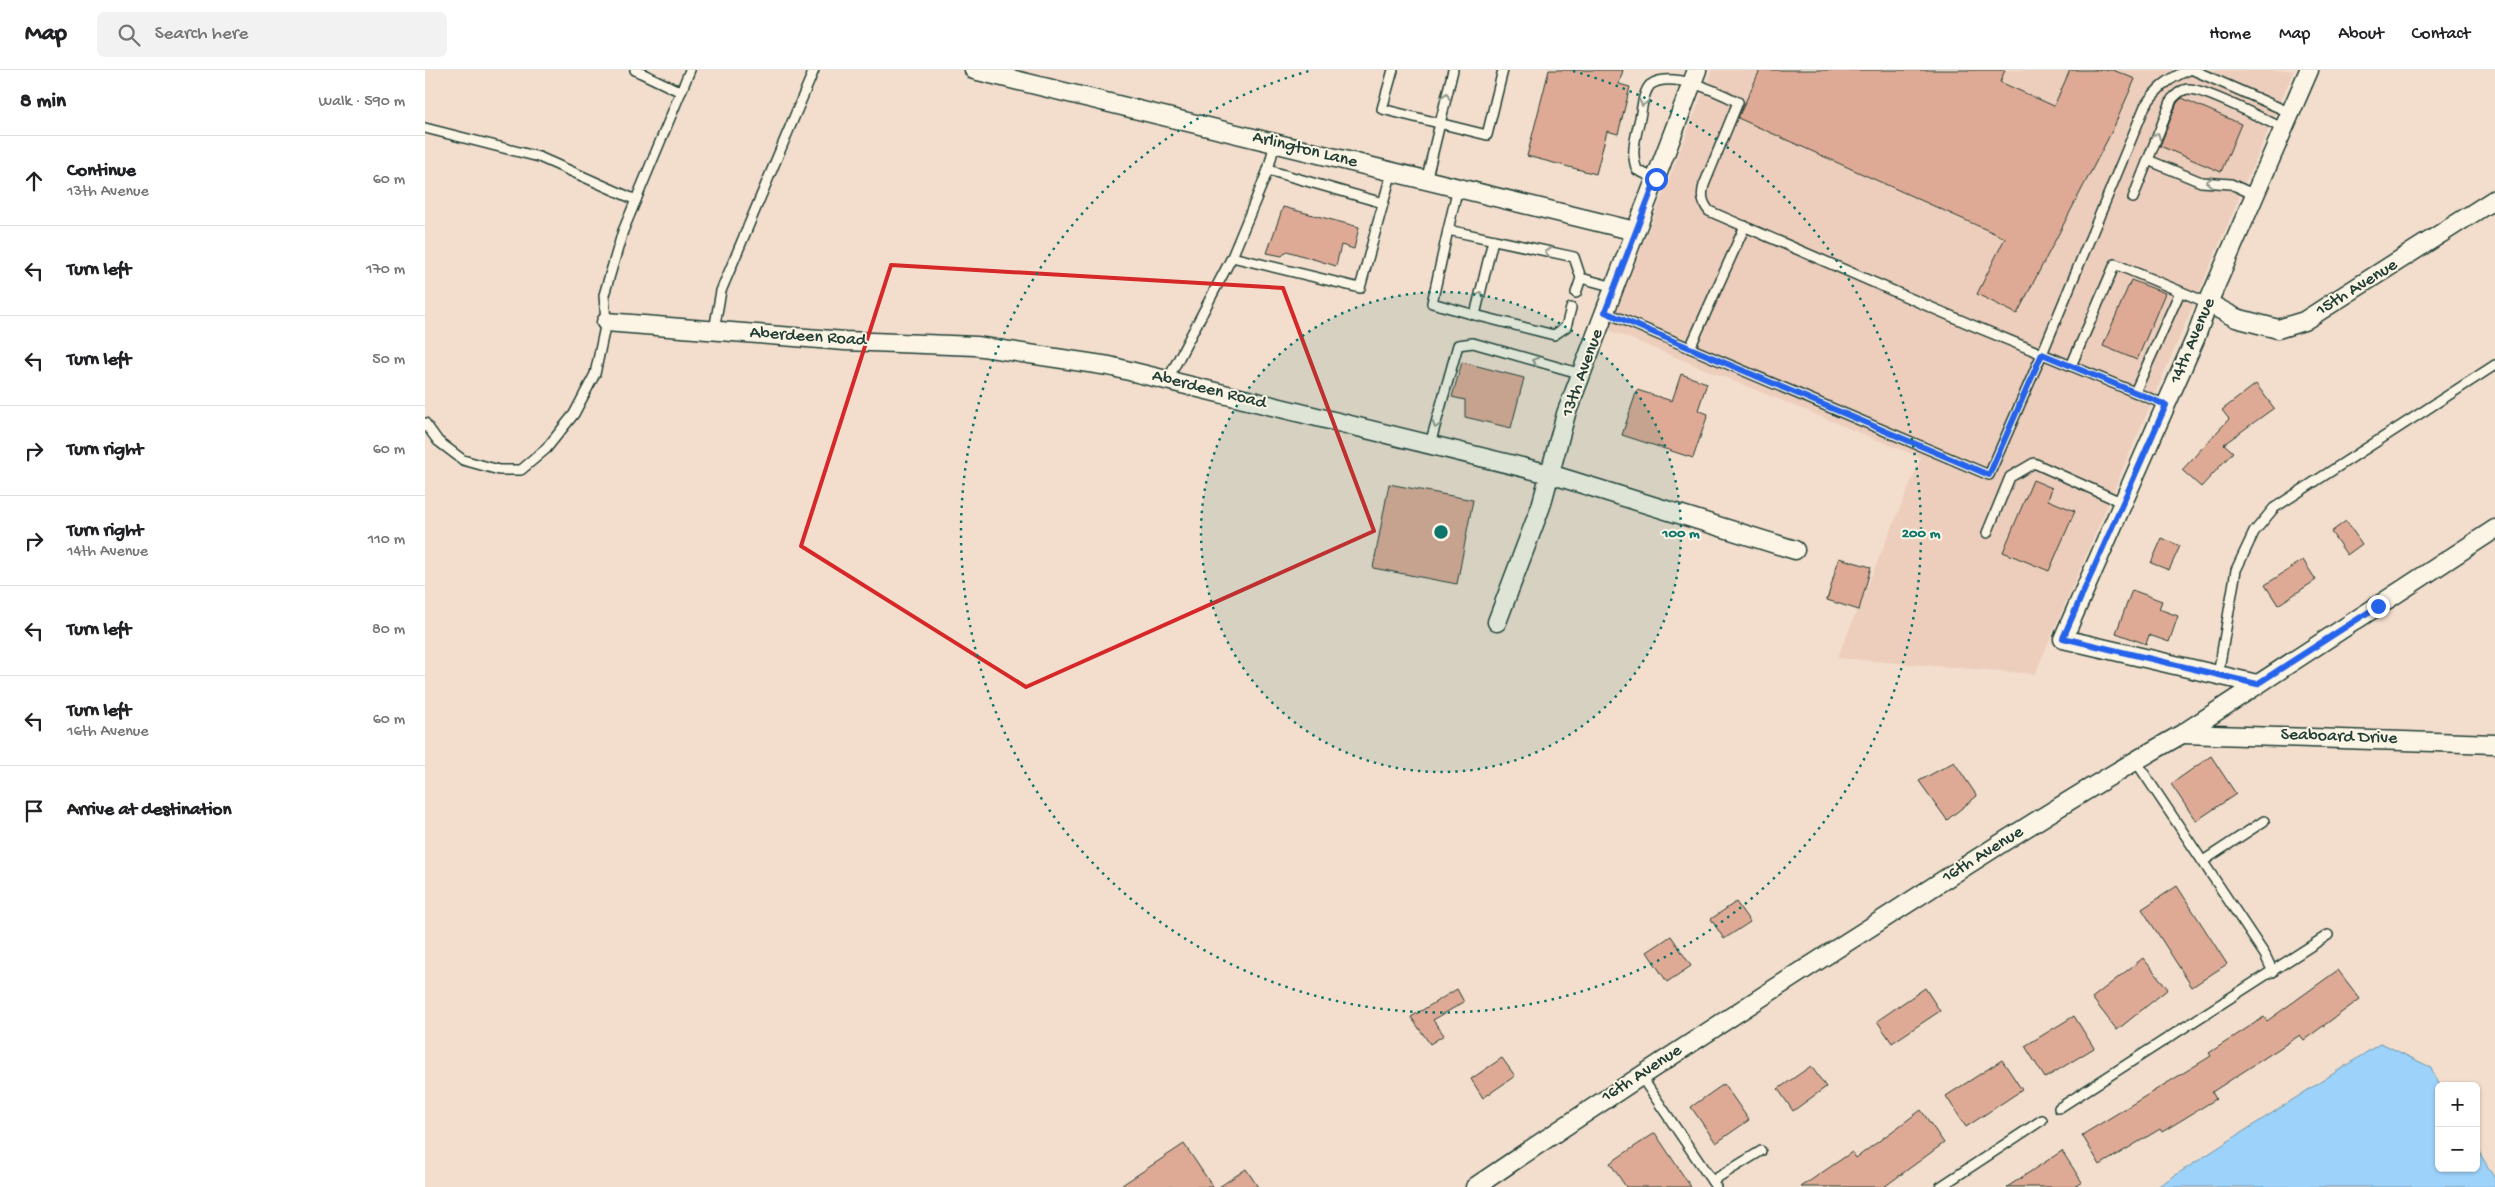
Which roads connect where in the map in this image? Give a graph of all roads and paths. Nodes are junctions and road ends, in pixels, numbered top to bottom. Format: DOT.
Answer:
graph roads {
  1 [pos="635,70"];
  2 [pos="690,70"];
  3 [pos="814,70"];
  4 [pos="974,70"];
  5 [pos="1393,70"];
  6 [pos="1453,70"];
  7 [pos="1503,70"];
  8 [pos="2189,70"];
  9 [pos="2193,70"];
  10 [pos="2309,70"];
  11 [pos="1695,75"];
  12 [pos="681,92"];
  13 [pos="2287,121"];
  14 [pos="1440,122"];
  15 [pos="425,128"];
  16 [pos="1275,143"];
  17 [pos="2148,160"];
  18 [pos="1268,170"];
  19 [pos="1392,171"];
  20 [pos="1656,179"];
  21 [pos="1426,181"];
  22 [pos="1458,188"];
  23 [pos="2255,196"];
  24 [pos="2133,198"];
  25 [pos="2495,199"];
  26 [pos="636,200"];
  27 [pos="1383,203"];
  28 [pos="1745,226"];
  29 [pos="1449,230"];
  30 [pos="1635,231"];
  31 [pos="1493,240"];
  32 [pos="1232,257"];
  33 [pos="1581,278"];
  34 [pos="1614,287"];
  35 [pos="2180,292"];
  36 [pos="1576,293"];
  37 [pos="2208,304"];
  38 [pos="1571,308"];
  39 [pos="1605,312"];
  40 [pos="1475,315"];
  41 [pos="606,322"];
  42 [pos="714,330"];
  43 [pos="1690,348"];
  44 [pos="2042,354"];
  45 [pos="2495,365"];
  46 [pos="2071,366"];
  47 [pos="1582,374"];
  48 [pos="1168,379"];
  49 [pos="2135,392"];
  50 [pos="2166,405"];
  51 [pos="425,422"];
  52 [pos="1430,444"];
  53 [pos="1550,474"];
  54 [pos="2123,503"];
  55 [pos="2495,529"];
  56 [pos="1987,533"];
  57 [pos="1795,550"];
  58 [pos="1497,622"];
  59 [pos="2217,675"];
  60 [pos="2257,684"];
  61 [pos="2182,734"];
  62 [pos="2495,744"];
  63 [pos="2135,760"];
  64 [pos="2265,821"];
  65 [pos="2203,861"];
  66 [pos="2328,935"];
  67 [pos="2273,972"];
  68 [pos="1640,1075"];
  69 [pos="2059,1108"];
  70 [pos="2042,1120"];
  71 [pos="1761,1150"];
  72 [pos="1714,1184"];
  73 [pos="1475,1187"];
  74 [pos="1940,1187"];
  1 -- 12 [label="lane"];
  2 -- 12 [label="lane"];
  3 -- 42 [label="lane"];
  4 -- 16 [label="street, Arlington Lane"];
  5 -- 14 [label="lane"];
  14 -- 6 [label="lane, one-way"];
  7 -- 14 [label="lane"];
  8 -- 44 [label="lane"];
  9 -- 13 [label="lane"];
  10 -- 13 [label="street, 14th Avenue"];
  11 -- 20 [label="street, 13th Avenue"];
  11 -- 20 [label="lane, one-way"];
  11 -- 28 [label="lane"];
  12 -- 26 [label="lane"];
  17 -- 13 [label="lane, one-way"];
  13 -- 23 [label="street, 14th Avenue"];
  14 -- 21 [label="lane"];
  15 -- 26 [label="lane"];
  16 -- 18 [label="lane"];
  16 -- 19 [label="street, Arlington Lane"];
  23 -- 17 [label="lane, one-way"];
  17 -- 24 [label="lane"];
  18 -- 27 [label="lane"];
  18 -- 32 [label="lane"];
  19 -- 21 [label="street, Arlington Lane"];
  19 -- 27 [label="lane"];
  20 -- 30 [label="street, 13th Avenue"];
  21 -- 22 [label="street, Arlington Lane"];
  22 -- 29 [label="lane"];
  22 -- 30 [label="street, Arlington Lane"];
  23 -- 37 [label="street, 14th Avenue"];
  25 -- 37 [label="street, 15th Avenue"];
  26 -- 41 [label="lane"];
  27 -- 32 [label="lane"];
  28 -- 43 [label="lane"];
  28 -- 44 [label="lane"];
  29 -- 31 [label="lane"];
  29 -- 40 [label="lane"];
  30 -- 34 [label="street, 13th Avenue"];
  33 -- 31 [label="lane, one-way"];
  40 -- 31 [label="lane, one-way"];
  32 -- 48 [label="lane"];
  33 -- 34 [label="lane"];
  33 -- 36 [label="lane"];
  34 -- 39 [label="street, 13th Avenue"];
  35 -- 37 [label="lane"];
  35 -- 46 [label="lane"];
  35 -- 49 [label="lane"];
  37 -- 50 [label="street, 14th Avenue"];
  38 -- 40 [label="lane"];
  39 -- 43 [label="lane"];
  39 -- 47 [label="street, 13th Avenue"];
  41 -- 42 [label="street, Aberdeen Road"];
  41 -- 51 [label="lane"];
  42 -- 48 [label="street, Aberdeen Road"];
  43 -- 44 [label="lane"];
  44 -- 46 [label="lane"];
  45 -- 59 [label="lane"];
  46 -- 49 [label="lane"];
  47 -- 52 [label="lane, one-way"];
  47 -- 53 [label="street, 13th Avenue"];
  48 -- 52 [label="street, Aberdeen Road"];
  49 -- 50 [label="lane"];
  50 -- 54 [label="street, 14th Avenue"];
  52 -- 53 [label="street, Aberdeen Road"];
  53 -- 57 [label="street, Aberdeen Road"];
  53 -- 58 [label="street, 13th Avenue"];
  54 -- 56 [label="lane"];
  54 -- 59 [label="street, 14th Avenue"];
  55 -- 60 [label="street, 16th Avenue"];
  59 -- 60 [label="street"];
  60 -- 61 [label="street, 16th Avenue"];
  61 -- 62 [label="street, Seaboard Drive"];
  61 -- 63 [label="street, 16th Avenue"];
  63 -- 65 [label="lane"];
  63 -- 68 [label="street, 16th Avenue"];
  64 -- 65 [label="lane"];
  65 -- 67 [label="lane"];
  66 -- 67 [label="lane"];
  67 -- 69 [label="lane"];
  68 -- 72 [label="lane"];
  68 -- 73 [label="street, 16th Avenue"];
  70 -- 74 [label="lane"];
  71 -- 72 [label="lane"];
}
